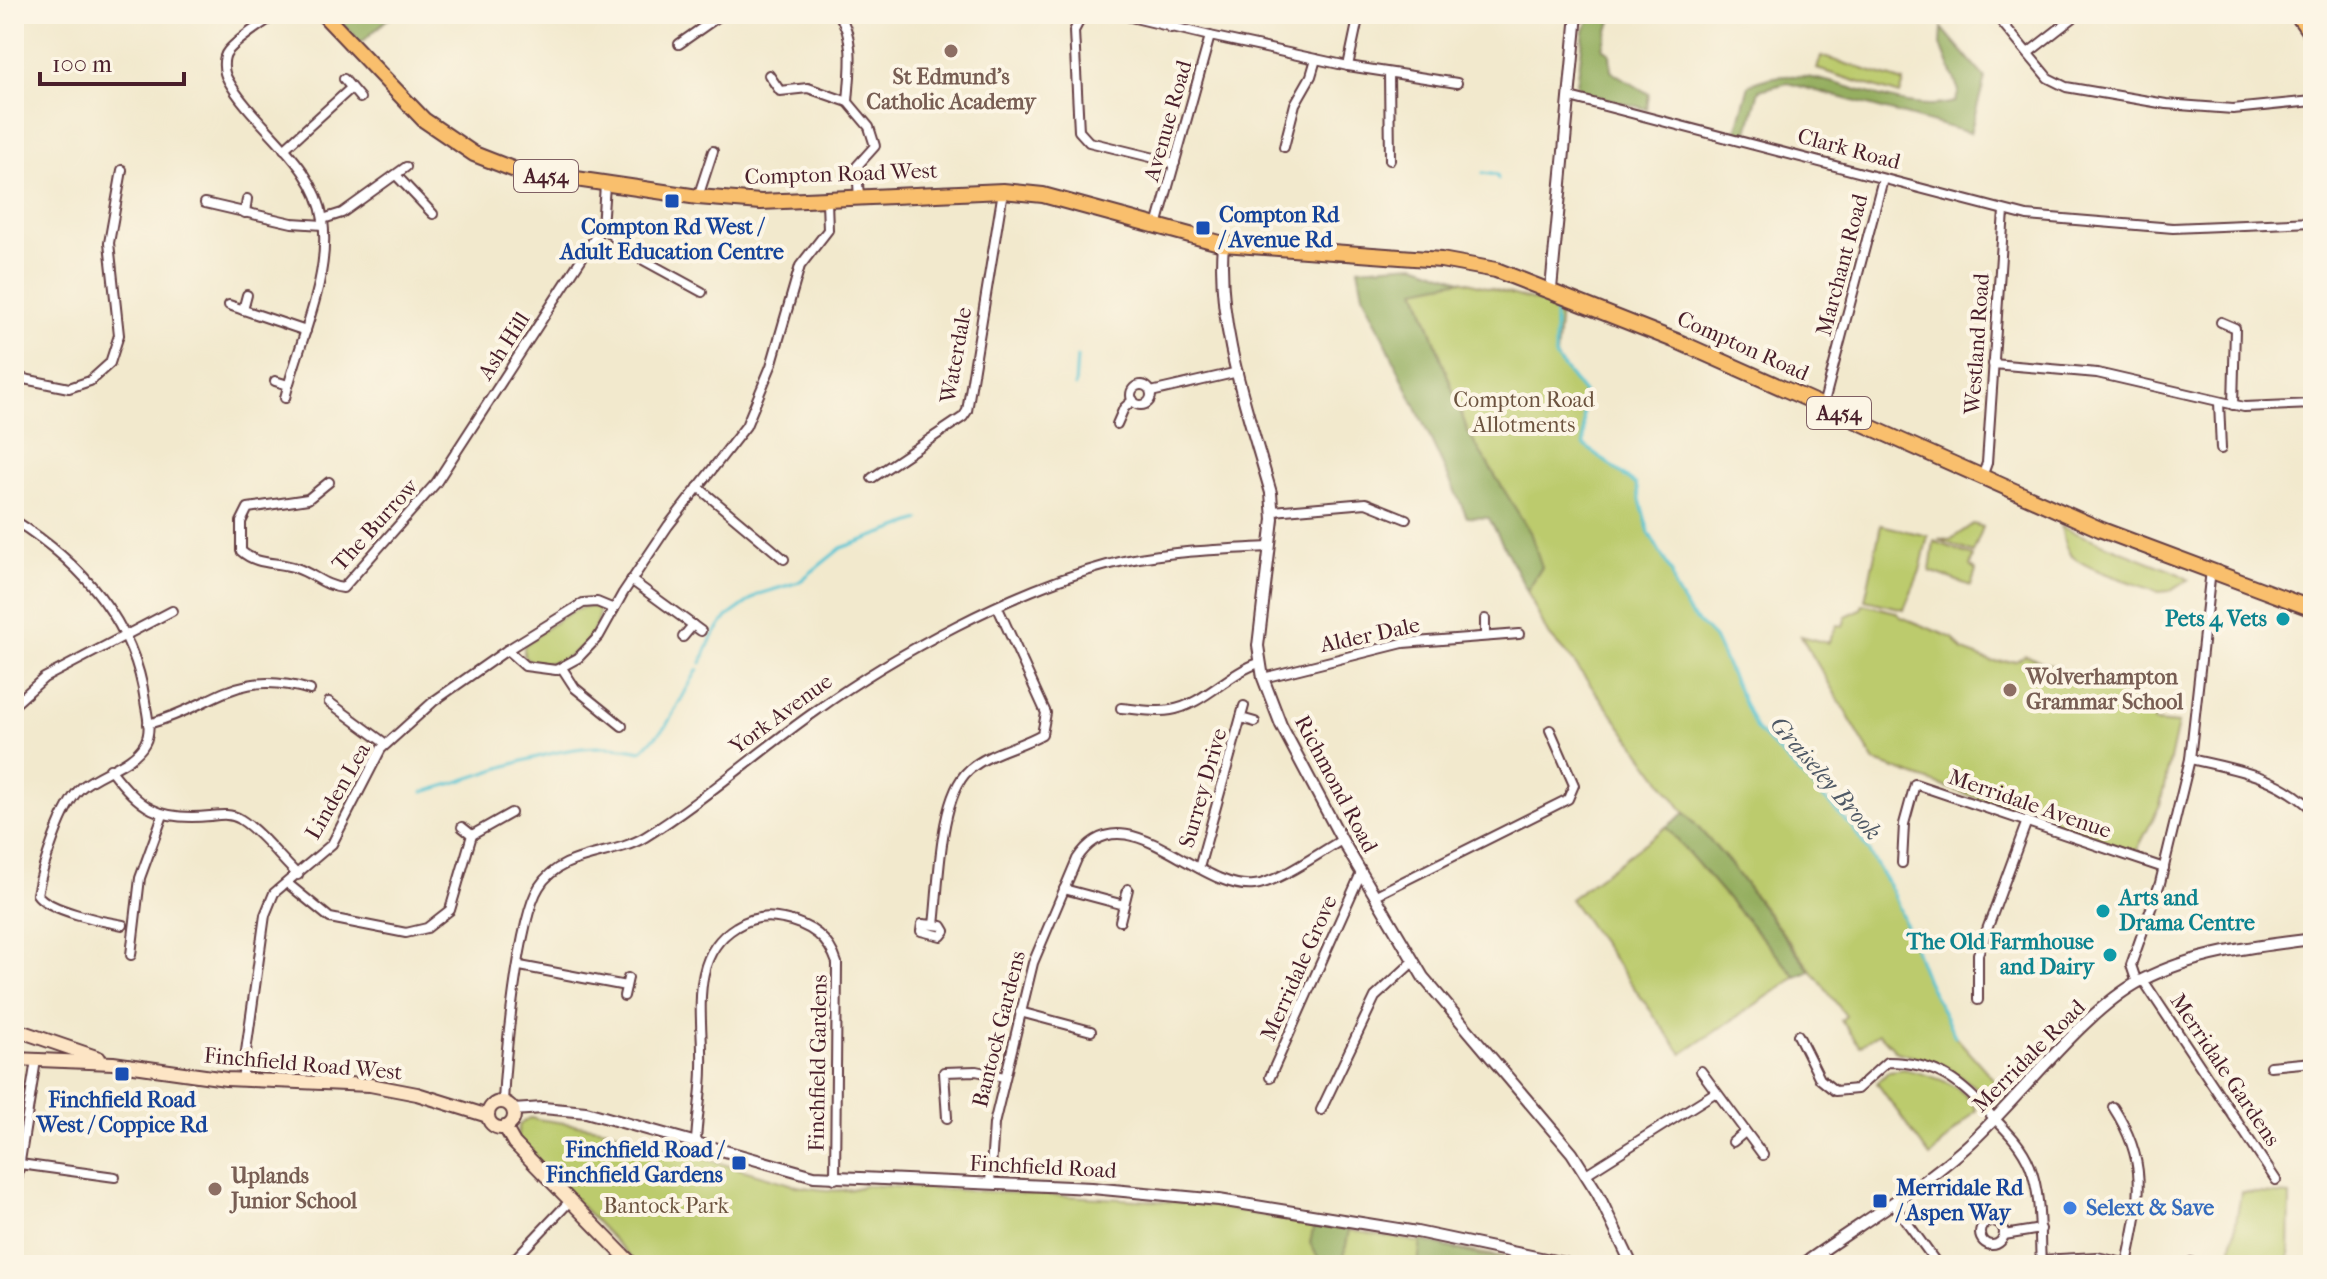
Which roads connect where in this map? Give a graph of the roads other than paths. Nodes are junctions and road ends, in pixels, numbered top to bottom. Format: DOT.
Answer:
graph roads {
  1 [pos="276,14"];
  2 [pos="323,14"];
  3 [pos="722,14"];
  4 [pos="839,14"];
  5 [pos="1083,14"];
  6 [pos="1118,14"];
  7 [pos="1175,14"];
  8 [pos="1359,14"];
  9 [pos="1579,14"];
  10 [pos="1995,14"];
  11 [pos="2078,14"];
  12 [pos="2297,14"];
  13 [pos="1171,28"];
  14 [pos="1210,36"];
  15 [pos="2313,37"];
  16 [pos="679,44"];
  17 [pos="2028,53"];
  18 [pos="1316,59"];
  19 [pos="1348,66"];
  20 [pos="1389,73"];
  21 [pos="769,75"];
  22 [pos="344,79"];
  23 [pos="1457,83"];
  24 [pos="350,89"];
  25 [pos="1570,97"];
  26 [pos="360,98"];
  27 [pos="2313,101"];
  28 [pos="848,102"];
  29 [pos="1284,147"];
  30 [pos="284,149"];
  31 [pos="713,151"];
  32 [pos="1390,160"];
  33 [pos="1175,163"];
  34 [pos="406,167"];
  35 [pos="122,170"];
  36 [pos="396,175"];
  37 [pos="1883,179"];
  38 [pos="605,185"];
  39 [pos="1003,191"];
  40 [pos="698,197"];
  41 [pos="247,199"];
  42 [pos="859,199"];
  43 [pos="827,201"];
  44 [pos="205,203"];
  45 [pos="2004,211"];
  46 [pos="245,213"];
  47 [pos="433,214"];
  48 [pos="323,222"];
  49 [pos="2313,222"];
  50 [pos="1157,226"];
  51 [pos="602,227"];
  52 [pos="1223,244"];
  53 [pos="1551,289"];
  54 [pos="702,292"];
  55 [pos="247,295"];
  56 [pos="229,305"];
  57 [pos="243,310"];
  58 [pos="2221,322"];
  59 [pos="306,331"];
  60 [pos="1993,364"];
  61 [pos="1238,372"];
  62 [pos="14,377"];
  63 [pos="275,381"];
  64 [pos="288,385"];
  65 [pos="1151,392"];
  66 [pos="285,398"];
  67 [pos="1133,400"];
  68 [pos="2219,402"];
  69 [pos="2313,404"];
  70 [pos="2233,405"];
  71 [pos="1823,406"];
  72 [pos="1117,424"];
  73 [pos="2221,449"];
  74 [pos="872,478"];
  75 [pos="1981,478"];
  76 [pos="329,482"];
  77 [pos="436,483"];
  78 [pos="698,487"];
  79 [pos="1273,511"];
  80 [pos="1406,519"];
  81 [pos="14,520"];
  82 [pos="1269,547"];
  83 [pos="784,559"];
  84 [pos="2211,570"];
  85 [pos="631,580"];
  86 [pos="998,608"];
  87 [pos="614,609"];
  88 [pos="2313,609"];
  89 [pos="173,611"];
  90 [pos="1485,619"];
  91 [pos="126,633"];
  92 [pos="1519,634"];
  93 [pos="1485,635"];
  94 [pos="683,637"];
  95 [pos="507,650"];
  96 [pos="1259,663"];
  97 [pos="562,668"];
  98 [pos="1263,678"];
  99 [pos="310,690"];
  100 [pos="329,702"];
  101 [pos="14,705"];
  102 [pos="1244,706"];
  103 [pos="1121,708"];
  104 [pos="1241,718"];
  105 [pos="1255,722"];
  106 [pos="148,724"];
  107 [pos="622,726"];
  108 [pos="1550,730"];
  109 [pos="386,744"];
  110 [pos="2190,759"];
  111 [pos="110,769"];
  112 [pos="2313,810"];
  113 [pos="511,813"];
  114 [pos="163,815"];
  115 [pos="2027,821"];
  116 [pos="462,827"];
  117 [pos="472,835"];
  118 [pos="1342,840"];
  119 [pos="1902,863"];
  120 [pos="1199,868"];
  121 [pos="2164,868"];
  122 [pos="1361,873"];
  123 [pos="298,875"];
  124 [pos="287,883"];
  125 [pos="1064,889"];
  126 [pos="1128,889"];
  127 [pos="1374,896"];
  128 [pos="1124,905"];
  129 [pos="1120,921"];
  130 [pos="123,925"];
  131 [pos="934,925"];
  132 [pos="2313,939"];
  133 [pos="131,955"];
  134 [pos="1414,961"];
  135 [pos="520,966"];
  136 [pos="2140,981"];
  137 [pos="626,987"];
  138 [pos="1978,1000"];
  139 [pos="1020,1012"];
  140 [pos="14,1029"];
  141 [pos="1091,1031"];
  142 [pos="1798,1035"];
  143 [pos="36,1037"];
  144 [pos="2283,1052"];
  145 [pos="25,1060"];
  146 [pos="2313,1062"];
  147 [pos="113,1063"];
  148 [pos="2285,1063"];
  149 [pos="2270,1066"];
  150 [pos="1701,1071"];
  151 [pos="1004,1077"];
  152 [pos="1270,1077"];
  153 [pos="242,1080"];
  154 [pos="1716,1092"];
  155 [pos="508,1106"];
  156 [pos="2113,1107"];
  157 [pos="1321,1110"];
  158 [pos="488,1116"];
  159 [pos="947,1118"];
  160 [pos="1995,1119"];
  161 [pos="505,1127"];
  162 [pos="1745,1132"];
  163 [pos="696,1142"];
  164 [pos="1733,1142"];
  165 [pos="1763,1155"];
  166 [pos="20,1164"];
  167 [pos="1586,1174"];
  168 [pos="115,1177"];
  169 [pos="835,1179"];
  170 [pos="2276,1180"];
  171 [pos="990,1183"];
  172 [pos="14,1199"];
  173 [pos="571,1200"];
  174 [pos="1893,1203"];
  175 [pos="2041,1229"];
  176 [pos="2004,1235"];
  177 [pos="1821,1252"];
  178 [pos="2041,1262"];
  179 [pos="1933,1264"];
  180 [pos="2130,1264"];
  181 [pos="509,1265"];
  182 [pos="633,1265"];
  183 [pos="1574,1265"];
  184 [pos="1632,1265"];
  185 [pos="1802,1265"];
  186 [pos="1830,1265"];
  1 -- 30 [label="street"];
  2 -- 38 [label="highway, Compton Road West / A454"];
  3 -- 16 [label="street"];
  4 -- 28 [label="street"];
  5 -- 33 [label="street"];
  6 -- 13 [label="street"];
  7 -- 13 [label="street"];
  8 -- 19 [label="street"];
  9 -- 25 [label="street"];
  10 -- 17 [label="street"];
  11 -- 17 [label="street"];
  12 -- 15 [label="highway"];
  13 -- 14 [label="street"];
  14 -- 18 [label="street, Avenue Road"];
  14 -- 33 [label="street, Avenue Road"];
  17 -- 27 [label="street"];
  18 -- 19 [label="street, Avenue Road"];
  18 -- 29 [label="street"];
  19 -- 20 [label="street, Avenue Road"];
  20 -- 23 [label="street, Avenue Road"];
  20 -- 32 [label="street"];
  21 -- 28 [label="street"];
  22 -- 24 [label="street"];
  24 -- 26 [label="street"];
  24 -- 30 [label="street"];
  25 -- 37 [label="street, Clark Road"];
  25 -- 53 [label="street"];
  28 -- 42 [label="street"];
  30 -- 48 [label="street"];
  31 -- 40 [label="street"];
  33 -- 50 [label="street, Avenue Road"];
  34 -- 36 [label="street"];
  35 -- 62 [label="street"];
  36 -- 47 [label="street"];
  36 -- 48 [label="street"];
  37 -- 45 [label="street, Clark Road"];
  37 -- 71 [label="street, Marchant Road"];
  38 -- 40 [label="highway, Compton Road West / A454"];
  38 -- 51 [label="street, Ash Hill"];
  39 -- 42 [label="highway, Compton Road West / A454"];
  39 -- 50 [label="highway, Compton Road West / A454"];
  39 -- 74 [label="street, Waterdale"];
  40 -- 43 [label="highway, Compton Road West / A454"];
  41 -- 46 [label="street"];
  42 -- 43 [label="highway, Compton Road West / A454"];
  43 -- 78 [label="street"];
  44 -- 46 [label="street"];
  45 -- 49 [label="street, Clark Road"];
  45 -- 60 [label="street, Westland Road"];
  46 -- 48 [label="street"];
  48 -- 59 [label="street"];
  50 -- 52 [label="highway, Compton Road West / A454"];
  51 -- 54 [label="street"];
  51 -- 77 [label="street, Ash Hill"];
  52 -- 53 [label="highway, Compton Road / A454"];
  52 -- 61 [label="street, Richmond Road"];
  53 -- 71 [label="highway, Compton Road / A454"];
  55 -- 57 [label="street"];
  56 -- 57 [label="street"];
  57 -- 59 [label="street"];
  58 -- 70 [label="street"];
  59 -- 64 [label="street"];
  60 -- 68 [label="street"];
  60 -- 75 [label="street, Westland Road"];
  61 -- 65 [label="street"];
  61 -- 79 [label="street, Richmond Road"];
  63 -- 64 [label="street"];
  64 -- 66 [label="street"];
  65 -- 67 [label="street"];
  65 -- 67 [label="street"];
  67 -- 72 [label="street"];
  68 -- 70 [label="street"];
  68 -- 73 [label="street"];
  69 -- 70 [label="street"];
  71 -- 75 [label="highway, Compton Road / A454"];
  75 -- 84 [label="highway, Compton Road / A454"];
  76 -- 77 [label="street, The Burrow"];
  78 -- 83 [label="street"];
  78 -- 85 [label="street"];
  79 -- 80 [label="street"];
  79 -- 82 [label="street, Richmond Road"];
  81 -- 91 [label="street"];
  82 -- 86 [label="street, York Avenue"];
  82 -- 96 [label="street, Richmond Road"];
  84 -- 88 [label="highway, Compton Road / A454"];
  84 -- 110 [label="street"];
  85 -- 87 [label="street"];
  85 -- 94 [label="street"];
  86 -- 131 [label="street"];
  86 -- 135 [label="street, York Avenue"];
  87 -- 95 [label="street, Linden Lea"];
  87 -- 97 [label="street"];
  89 -- 91 [label="street"];
  90 -- 93 [label="street"];
  91 -- 101 [label="street"];
  91 -- 106 [label="street"];
  92 -- 93 [label="street, Alder Dale"];
  93 -- 98 [label="street, Alder Dale"];
  95 -- 97 [label="street"];
  95 -- 109 [label="street, Linden Lea"];
  96 -- 98 [label="street, Richmond Road"];
  96 -- 103 [label="street"];
  97 -- 107 [label="street"];
  98 -- 118 [label="street, Richmond Road"];
  99 -- 106 [label="street"];
  100 -- 109 [label="street"];
  102 -- 104 [label="street, Surrey Drive"];
  104 -- 105 [label="street, Surrey Drive"];
  104 -- 120 [label="street, Surrey Drive"];
  106 -- 111 [label="street"];
  108 -- 127 [label="street"];
  109 -- 123 [label="street, Linden Lea"];
  110 -- 112 [label="street"];
  110 -- 121 [label="street"];
  111 -- 114 [label="street"];
  111 -- 130 [label="street"];
  113 -- 117 [label="street"];
  114 -- 123 [label="street"];
  114 -- 133 [label="street"];
  115 -- 119 [label="street, Merridale Avenue"];
  115 -- 121 [label="street, Merridale Avenue"];
  115 -- 138 [label="street"];
  116 -- 117 [label="street"];
  117 -- 124 [label="street"];
  118 -- 120 [label="street, Bantock Gardens"];
  118 -- 122 [label="street, Richmond Road"];
  120 -- 125 [label="street, Bantock Gardens"];
  121 -- 136 [label="street"];
  122 -- 127 [label="street, Richmond Road"];
  122 -- 152 [label="street, Merridale Grove"];
  123 -- 124 [label="street, Linden Lea"];
  124 -- 153 [label="street, Linden Lea"];
  125 -- 128 [label="street"];
  125 -- 139 [label="street, Bantock Gardens"];
  126 -- 128 [label="street"];
  127 -- 134 [label="street, Richmond Road"];
  128 -- 129 [label="street"];
  132 -- 136 [label="street, Merridale Road"];
  134 -- 157 [label="street"];
  134 -- 167 [label="street, Richmond Road"];
  135 -- 137 [label="street"];
  135 -- 155 [label="street, York Avenue"];
  136 -- 160 [label="street, Merridale Road"];
  136 -- 170 [label="street, Merridale Gardens"];
  139 -- 141 [label="street"];
  139 -- 151 [label="street, Bantock Gardens"];
  140 -- 143 [label="main road, Finchfield Road West"];
  142 -- 160 [label="street"];
  143 -- 145 [label="main road"];
  143 -- 147 [label="main road, Finchfield Road West"];
  144 -- 148 [label="street"];
  145 -- 147 [label="main road, Finchfield Road West"];
  145 -- 166 [label="street"];
  146 -- 148 [label="street"];
  147 -- 153 [label="main road, Finchfield Road West"];
  148 -- 149 [label="street"];
  150 -- 154 [label="street"];
  151 -- 159 [label="street"];
  151 -- 171 [label="street, Bantock Gardens"];
  153 -- 158 [label="main road, Finchfield Road West"];
  154 -- 162 [label="street"];
  154 -- 167 [label="street"];
  155 -- 158 [label="main road"];
  155 -- 161 [label="main road"];
  155 -- 163 [label="street, Finchfield Road"];
  156 -- 180 [label="street"];
  158 -- 161 [label="main road"];
  160 -- 174 [label="street, Merridale Road"];
  160 -- 175 [label="street"];
  161 -- 173 [label="main road"];
  162 -- 164 [label="street"];
  162 -- 165 [label="street"];
  163 -- 169 [label="street, Finchfield Road"];
  163 -- 169 [label="street, Finchfield Gardens"];
  166 -- 168 [label="street"];
  166 -- 172 [label="street"];
  167 -- 184 [label="street, Richmond Road"];
  169 -- 171 [label="street, Finchfield Road"];
  171 -- 183 [label="street, Finchfield Road"];
  173 -- 181 [label="street"];
  173 -- 182 [label="main road"];
  174 -- 177 [label="street, Merridale Road"];
  174 -- 179 [label="street"];
  175 -- 176 [label="street"];
  175 -- 178 [label="street"];
  177 -- 185 [label="street, Merridale Road"];
  177 -- 186 [label="street"];
  178 -- 180 [label="street"];
}
